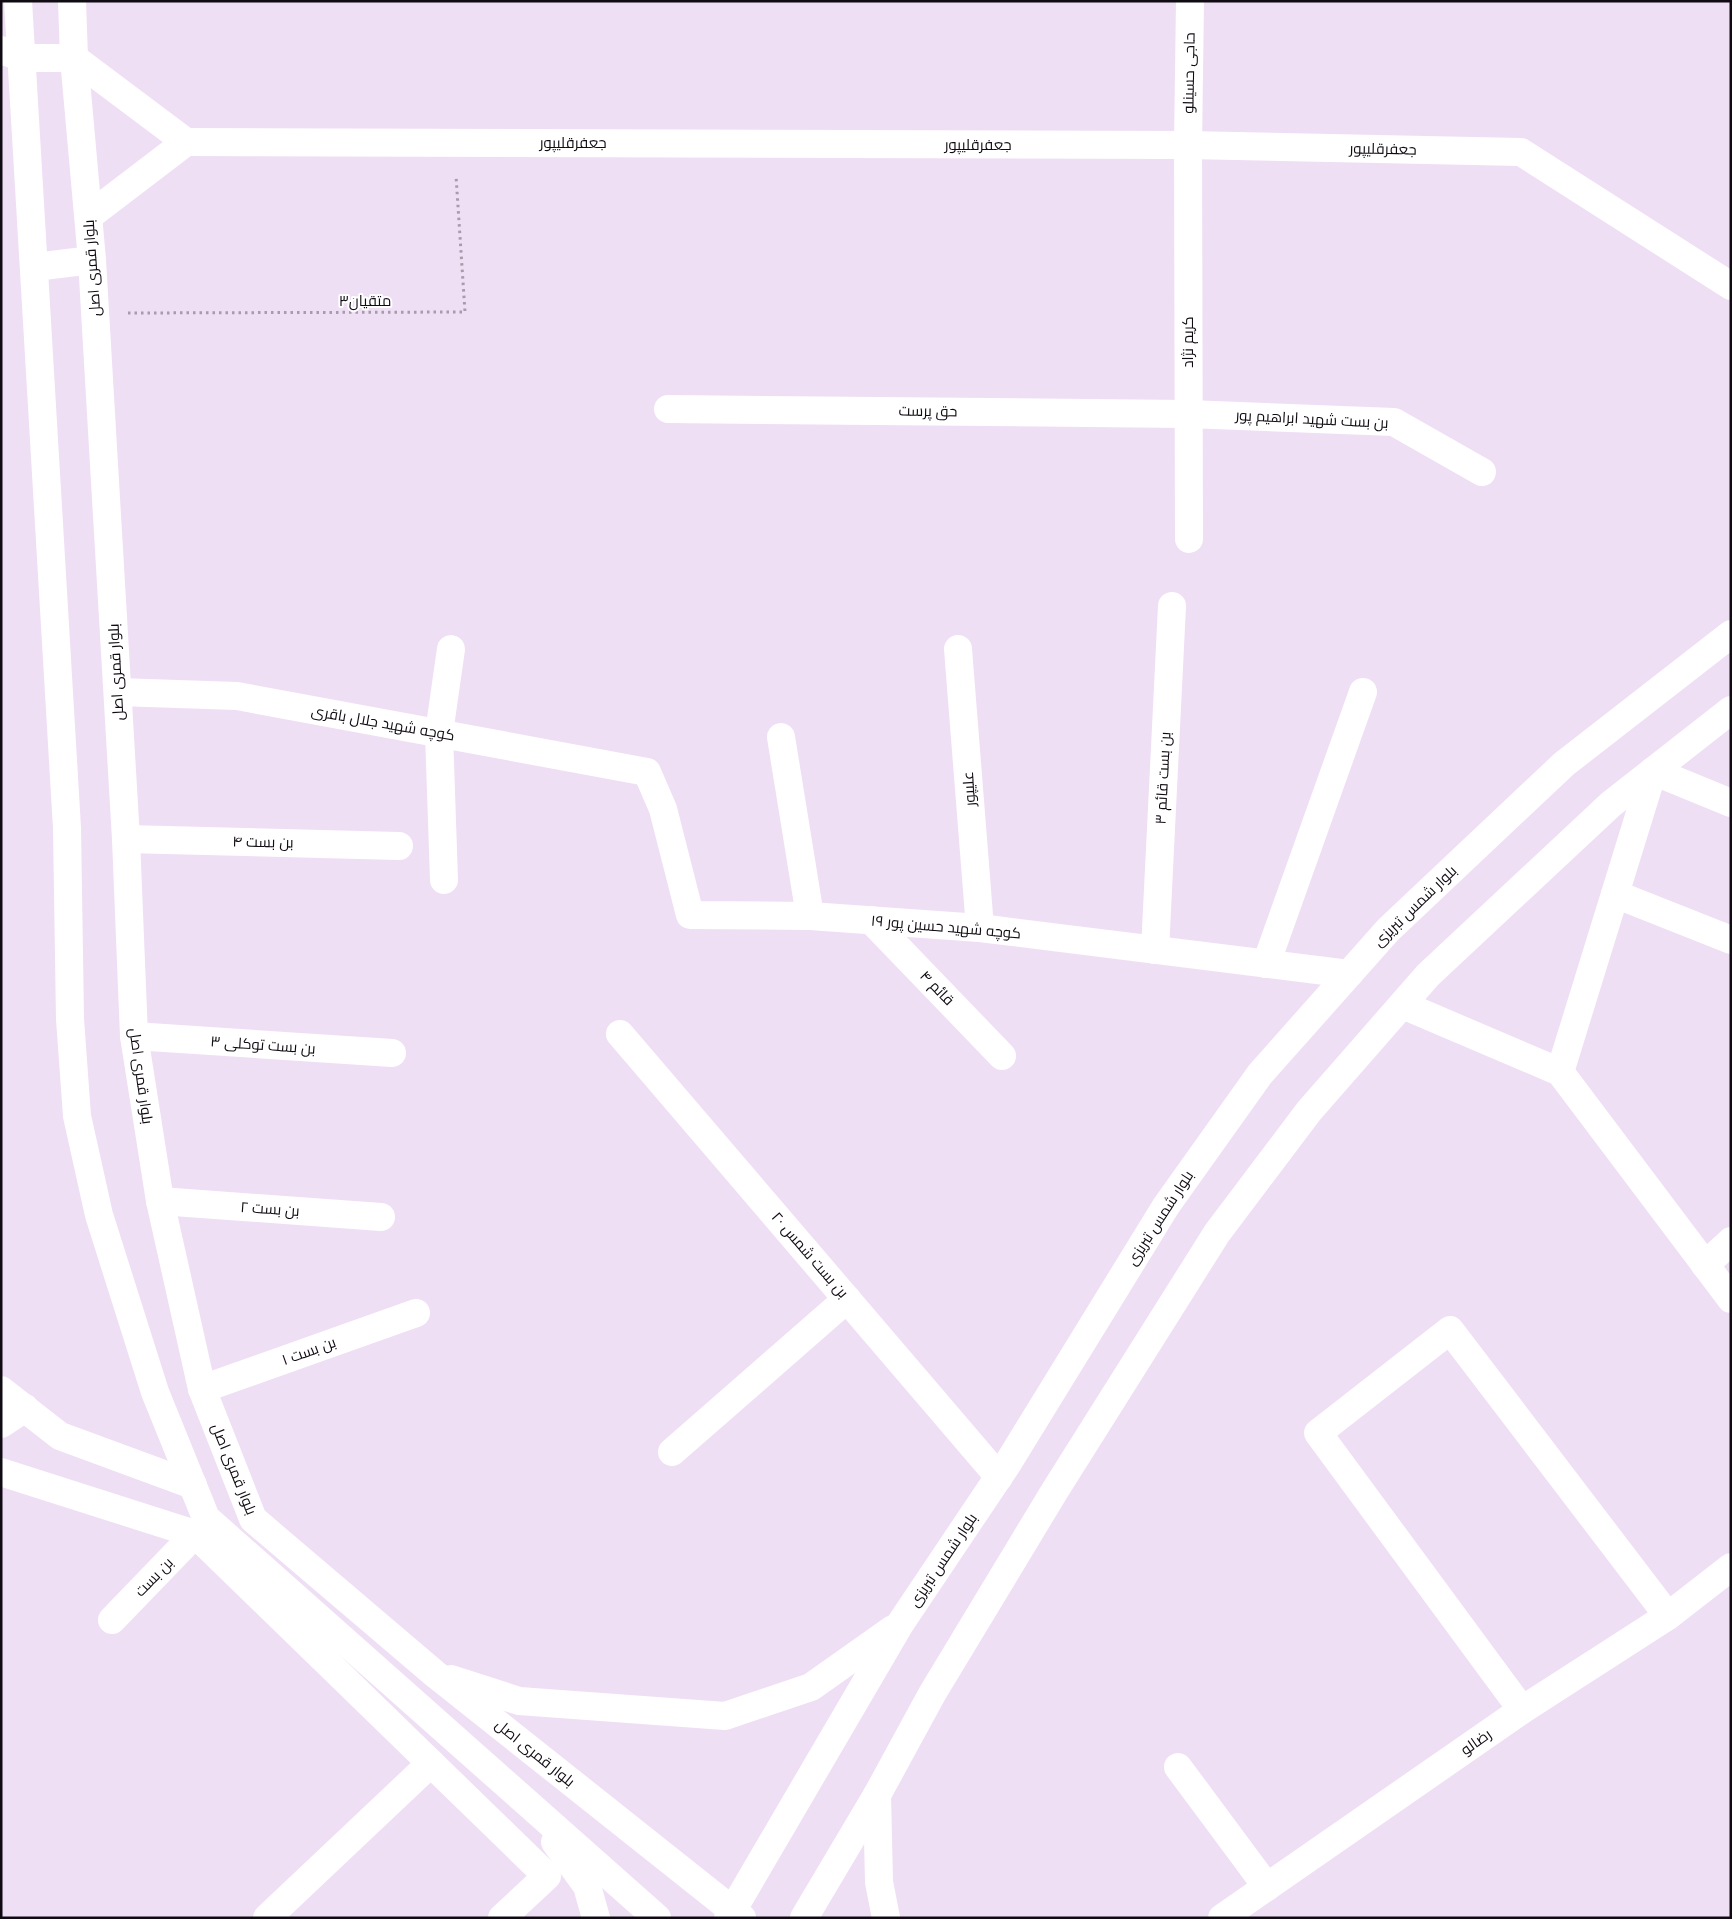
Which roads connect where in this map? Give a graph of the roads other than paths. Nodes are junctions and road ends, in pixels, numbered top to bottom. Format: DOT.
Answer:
graph roads {
  1 [pos="18,1"];
  2 [pos="72,1"];
  3 [pos="1190,1"];
  4 [pos="11,54"];
  5 [pos="74,58"];
  6 [pos="186,142"];
  7 [pos="1188,145"];
  8 [pos="89,216"];
  9 [pos="92,260"];
  10 [pos="35,266"];
  11 [pos="1731,286"];
  12 [pos="668,409"];
  13 [pos="1188,414"];
  14 [pos="1482,472"];
  15 [pos="1189,539"];
  16 [pos="1172,606"];
  17 [pos="1731,634"];
  18 [pos="451,649"];
  19 [pos="958,649"];
  20 [pos="118,692"];
  21 [pos="1363,692"];
  22 [pos="1731,710"];
  23 [pos="439,733"];
  24 [pos="781,737"];
  25 [pos="1654,771"];
  26 [pos="647,772"];
  27 [pos="1731,803"];
  28 [pos="126,839"];
  29 [pos="400,846"];
  30 [pos="444,880"];
  31 [pos="1615,894"];
  32 [pos="810,916"];
  33 [pos="872,920"];
  34 [pos="980,928"];
  35 [pos="1731,940"];
  36 [pos="1155,950"];
  37 [pos="1266,964"];
  38 [pos="1349,974"];
  39 [pos="1403,1005"];
  40 [pos="620,1034"];
  41 [pos="134,1036"];
  42 [pos="392,1053"];
  43 [pos="1002,1056"];
  44 [pos="1560,1072"];
  45 [pos="160,1201"];
  46 [pos="380,1217"];
  47 [pos="1731,1241"];
  48 [pos="1705,1265"];
  49 [pos="847,1299"];
  50 [pos="1731,1299"];
  51 [pos="416,1314"];
  52 [pos="202,1389"];
  53 [pos="1,1390"];
  54 [pos="25,1408"];
  55 [pos="1,1424"];
  56 [pos="672,1452"];
  57 [pos="1,1472"];
  58 [pos="998,1477"];
  59 [pos="193,1486"];
  60 [pos="195,1534"];
  61 [pos="1731,1567"];
  62 [pos="1668,1616"];
  63 [pos="112,1620"];
  64 [pos="900,1624"];
  65 [pos="435,1674"];
  66 [pos="1522,1710"];
  67 [pos="431,1763"];
  68 [pos="1178,1767"];
  69 [pos="877,1795"];
  70 [pos="526,1802"];
  71 [pos="1267,1887"];
  72 [pos="734,1915"];
  73 [pos="267,1918"];
  74 [pos="502,1918"];
  75 [pos="596,1918"];
  76 [pos="657,1918"];
  77 [pos="804,1918"];
  78 [pos="886,1918"];
  79 [pos="1222,1918"];
  1 -- 4 [label="street"];
  2 -- 5 [label="street, بلوار قمری اصل"];
  3 -- 7 [label="street, حاجی حسینلو"];
  4 -- 5 [label="street"];
  4 -- 10 [label="street"];
  5 -- 6 [label="street"];
  5 -- 8 [label="street, بلوار قمری اصل"];
  6 -- 7 [label="street, جعفرقلیپور"];
  6 -- 8 [label="street"];
  7 -- 11 [label="street, جعفرقلیپور"];
  7 -- 13 [label="street, کریم نژاد"];
  8 -- 9 [label="street, بلوار قمری اصل"];
  9 -- 10 [label="street"];
  9 -- 20 [label="street, بلوار قمری اصل"];
  10 -- 59 [label="street"];
  12 -- 13 [label="street, حق پرست"];
  13 -- 14 [label="street, بن بست شهید ابراهیم پور"];
  13 -- 15 [label="street, کریم نژاد"];
  16 -- 36 [label="street, بن بست قائم ۳"];
  17 -- 38 [label="street, بلوار شمس تبریزی"];
  18 -- 23 [label="street"];
  19 -- 34 [label="street, علیپور"];
  20 -- 23 [label="street, کوچه شهید جلال باقری"];
  20 -- 28 [label="street, بلوار قمری اصل"];
  21 -- 37 [label="street"];
  22 -- 25 [label="street"];
  23 -- 26 [label="street, کوچه شهید جلال باقری"];
  23 -- 30 [label="street"];
  24 -- 32 [label="street"];
  25 -- 27 [label="street"];
  25 -- 31 [label="street"];
  25 -- 39 [label="street"];
  26 -- 32 [label="street, کوچه شهید حسین پور ۱۹"];
  28 -- 29 [label="street, بن بست ۴"];
  28 -- 41 [label="street, بلوار قمری اصل"];
  31 -- 35 [label="street"];
  31 -- 44 [label="street"];
  32 -- 33 [label="street, کوچه شهید حسین پور ۱۹"];
  33 -- 34 [label="street, کوچه شهید حسین پور ۱۹"];
  33 -- 43 [label="street, قائم ۴"];
  34 -- 36 [label="street, کوچه شهید حسین پور ۱۹"];
  36 -- 37 [label="street, کوچه شهید حسین پور ۱۹"];
  37 -- 38 [label="street, کوچه شهید حسین پور ۱۹"];
  38 -- 58 [label="street, بلوار شمس تبریزی"];
  39 -- 44 [label="street"];
  39 -- 69 [label="street"];
  40 -- 49 [label="street, بن بست شمس ۲۰"];
  41 -- 42 [label="street, بن بست توکلی ۳"];
  41 -- 45 [label="street, بلوار قمری اصل"];
  44 -- 48 [label="street"];
  45 -- 46 [label="street, بن بست ۲"];
  45 -- 52 [label="street, بلوار قمری اصل"];
  47 -- 48 [label="street"];
  48 -- 50 [label="street"];
  49 -- 56 [label="street"];
  49 -- 58 [label="street, بن بست شمس ۲۰"];
  51 -- 52 [label="street, بن بست ۱"];
  52 -- 65 [label="street, بلوار قمری اصل"];
  53 -- 54 [label="street"];
  54 -- 55 [label="street"];
  54 -- 59 [label="street"];
  57 -- 60 [label="street"];
  58 -- 64 [label="street, بلوار شمس تبریزی"];
  59 -- 70 [label="street"];
  60 -- 63 [label="street, بن بست"];
  60 -- 67 [label="street"];
  61 -- 62 [label="street, رضالو"];
  62 -- 66 [label="street, رضالو"];
  62 -- 66 [label="street"];
  64 -- 65 [label="street"];
  64 -- 72 [label="street, بلوار شمس تبریزی"];
  65 -- 72 [label="street, بلوار قمری اصل"];
  66 -- 71 [label="street, رضالو"];
  67 -- 73 [label="street"];
  67 -- 74 [label="street"];
  68 -- 71 [label="street"];
  69 -- 77 [label="street"];
  69 -- 78 [label="street"];
  70 -- 75 [label="street"];
  70 -- 76 [label="street"];
  71 -- 79 [label="street, رضالو"];
}
